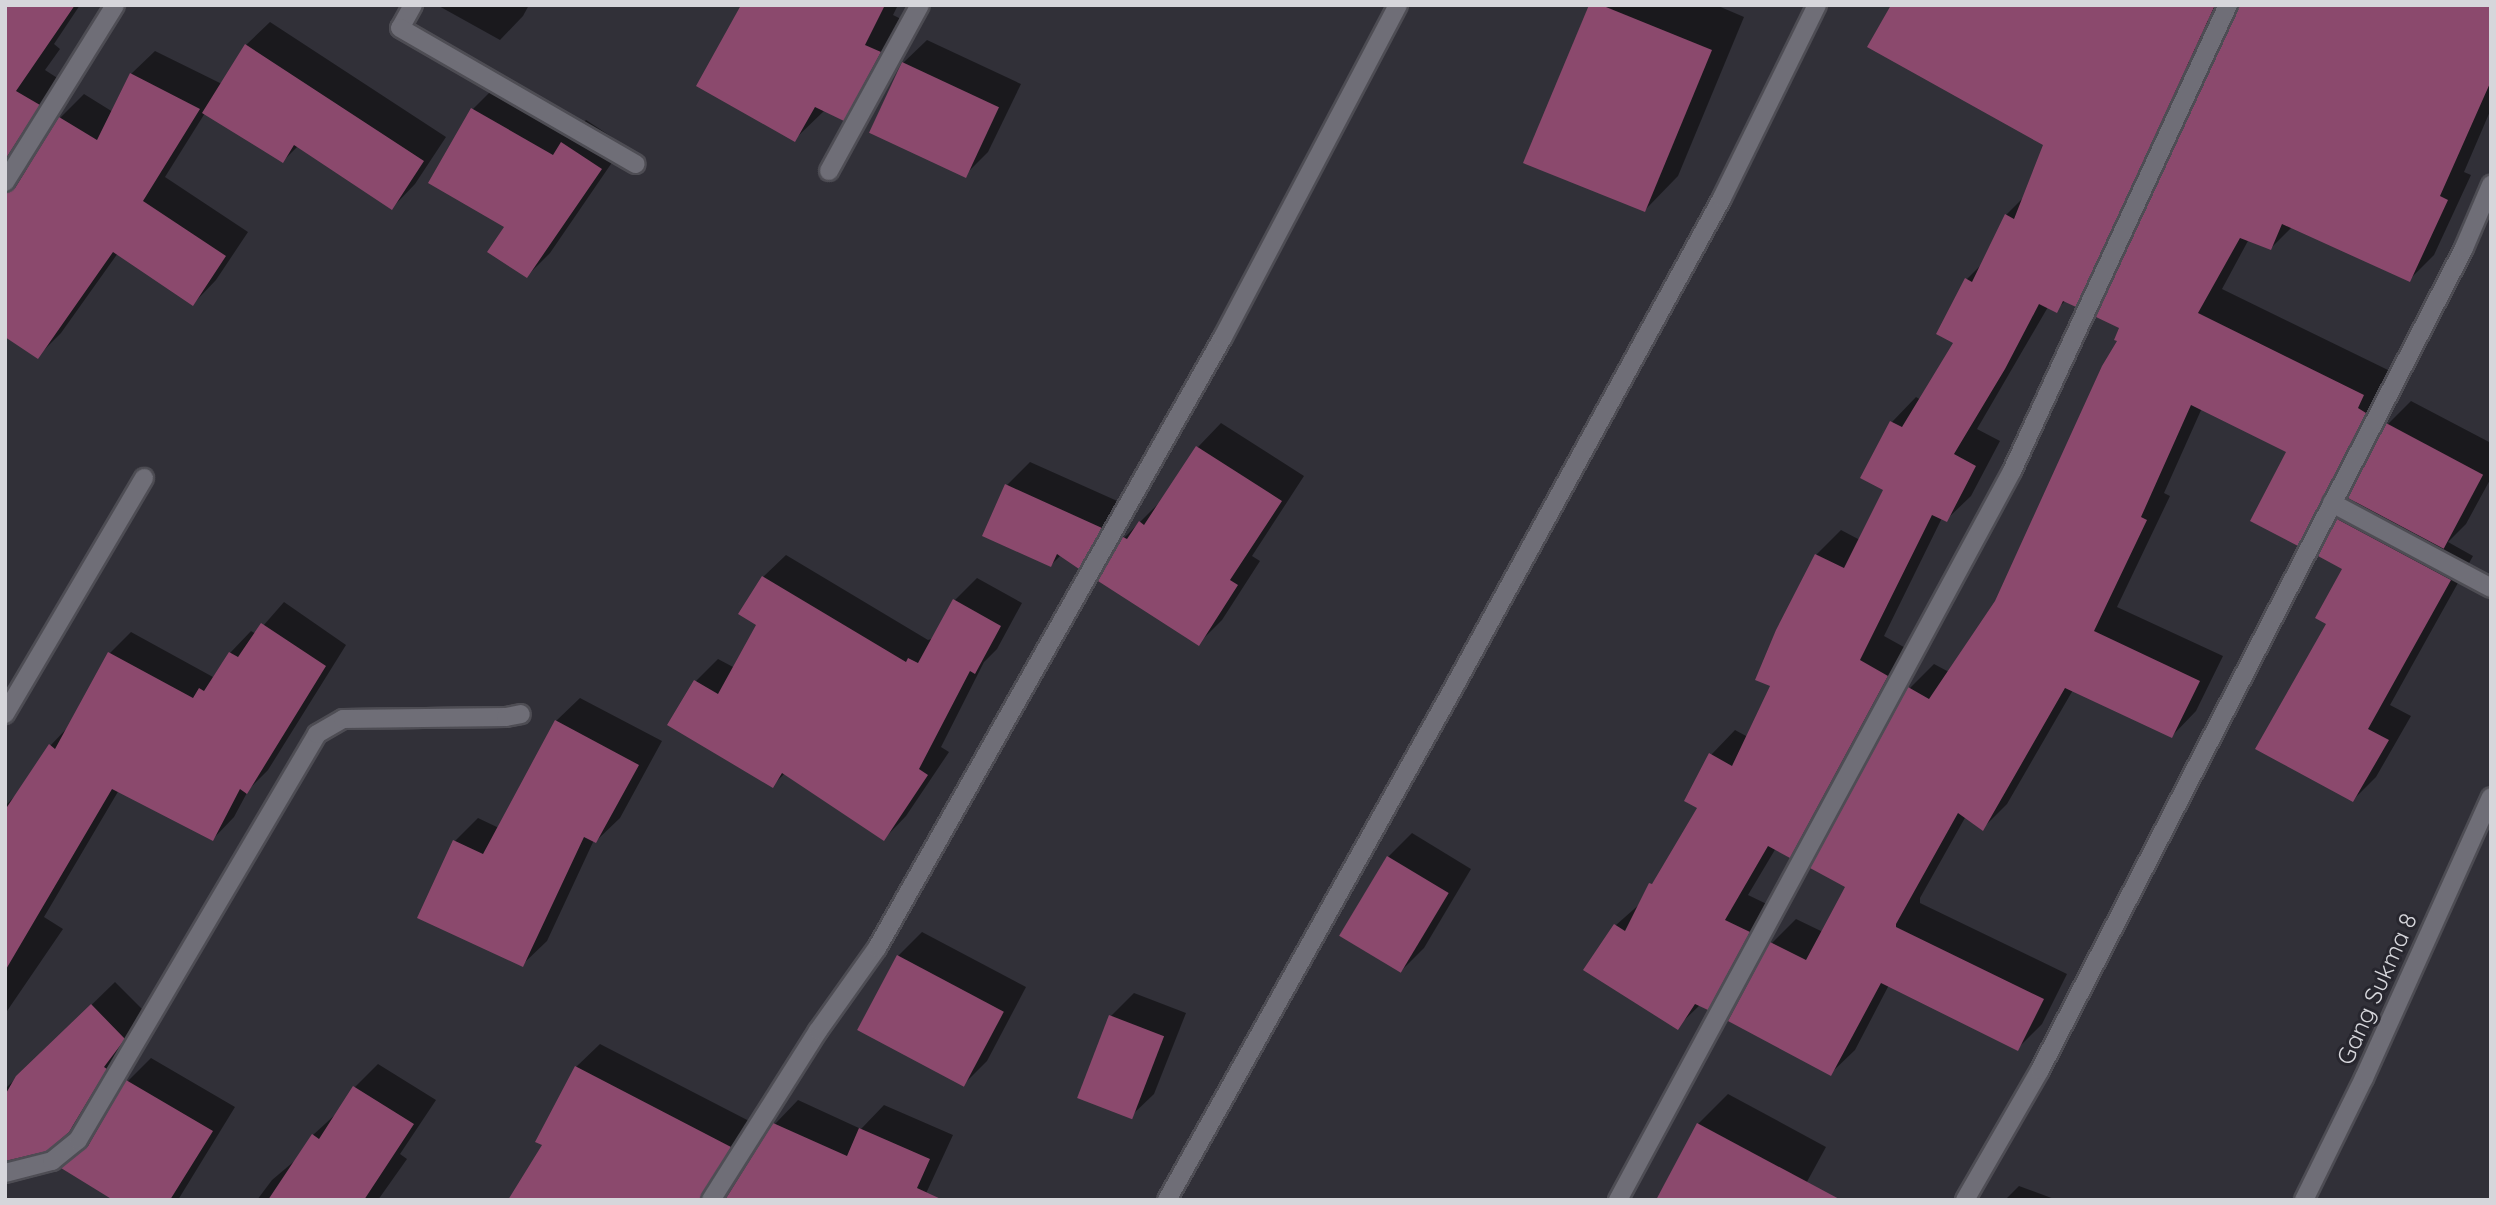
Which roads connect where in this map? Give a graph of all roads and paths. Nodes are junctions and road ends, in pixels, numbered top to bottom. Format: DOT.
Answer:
graph roads {
  1 [pos="115,5"];
  2 [pos="413,5"];
  3 [pos="920,5"];
  4 [pos="1398,5"];
  5 [pos="1817,5"];
  6 [pos="2228,5"];
  7 [pos="636,164"];
  8 [pos="829,171"];
  9 [pos="5,182"];
  10 [pos="2491,185"];
  11 [pos="144,478"];
  12 [pos="2332,503"];
  13 [pos="2491,588"];
  14 [pos="5,713"];
  15 [pos="522,714"];
  16 [pos="2491,797"];
  17 [pos="5,1173"];
  18 [pos="711,1200"];
  19 [pos="1167,1200"];
  20 [pos="1618,1200"];
  21 [pos="1965,1200"];
  22 [pos="2304,1200"];
  1 -- 9 [label="street"];
  2 -- 7 [label="street"];
  3 -- 8 [label="street"];
  4 -- 18 [label="street"];
  5 -- 19 [label="street"];
  6 -- 20 [label="street"];
  10 -- 12 [label="street"];
  11 -- 14 [label="street"];
  12 -- 13 [label="street"];
  12 -- 21 [label="street"];
  15 -- 17 [label="street"];
  16 -- 22 [label="street, Gang Sukma 8"];
}
